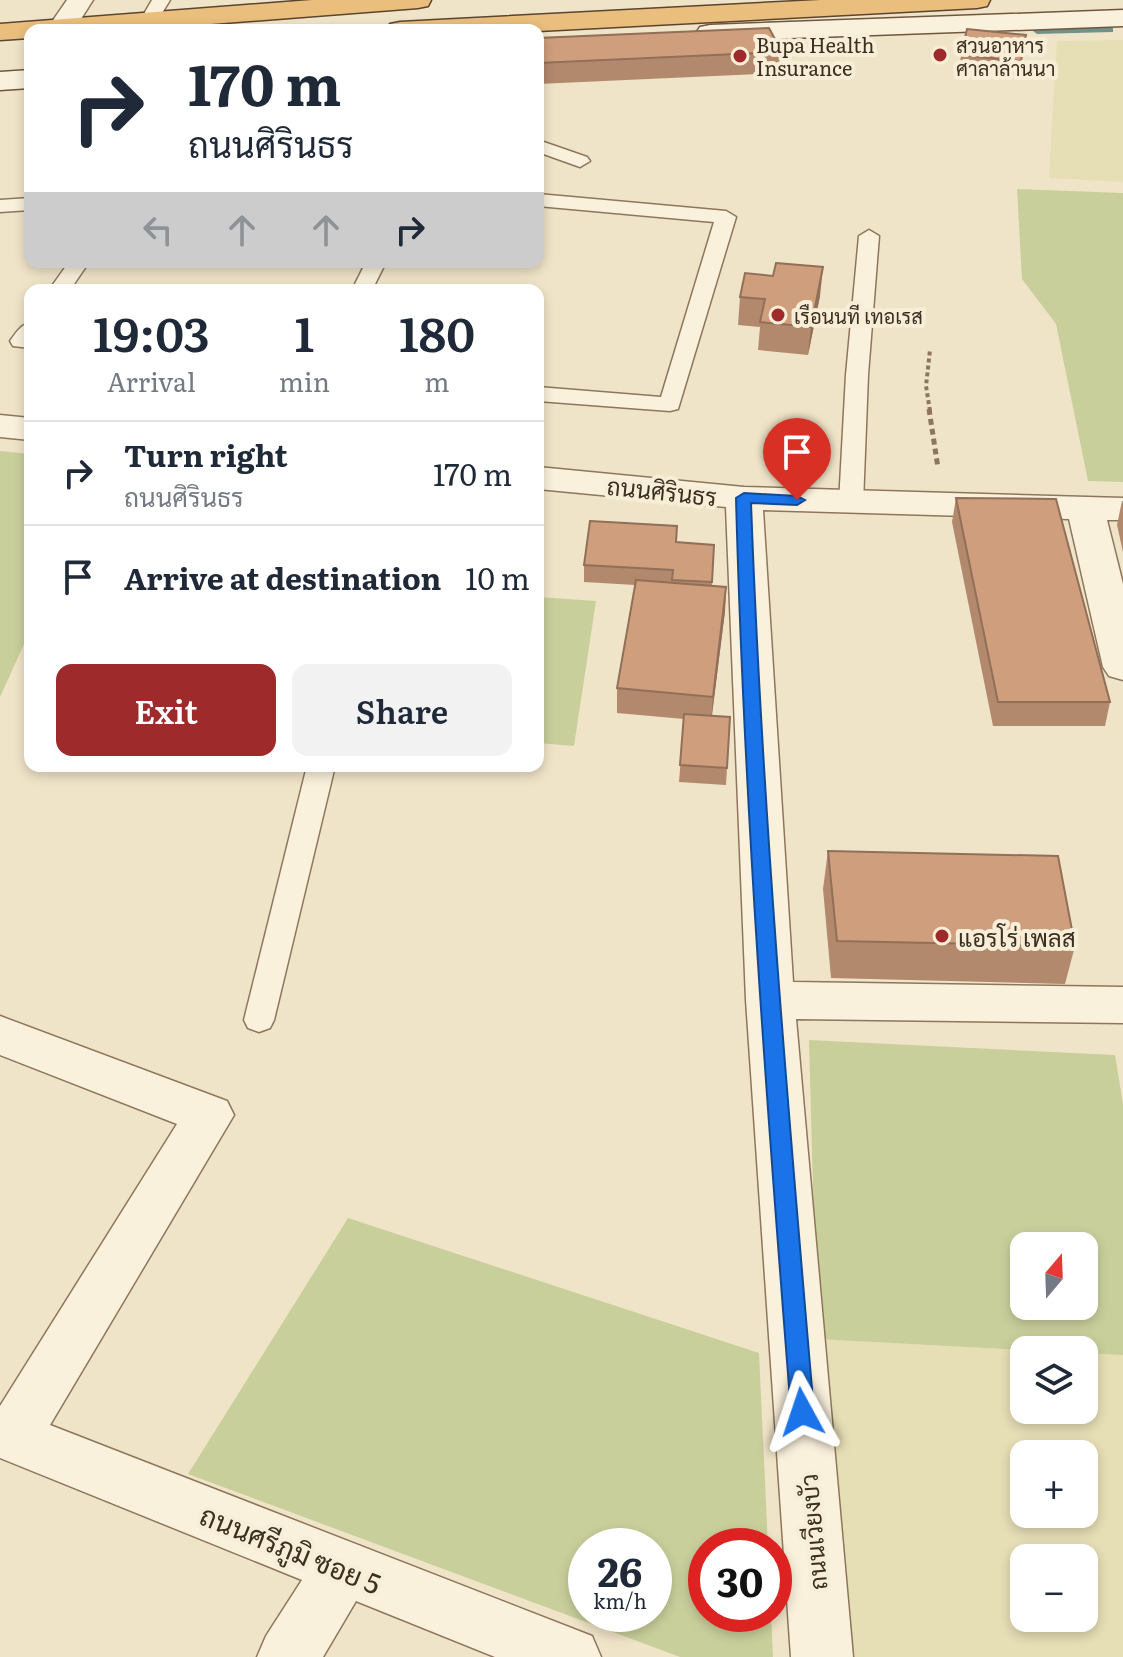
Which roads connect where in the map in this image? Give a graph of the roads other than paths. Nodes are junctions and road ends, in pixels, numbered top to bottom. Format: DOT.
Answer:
graph roads {
  1 [pos="80,0"];
  2 [pos="418,0"];
  3 [pos="977,0"];
  4 [pos="336,2"];
  5 [pos="156,10"];
  6 [pos="1123,18"];
  7 [pos="64,24"];
  8 [pos="75,24"];
  9 [pos="515,24"];
  10 [pos="24,30"];
  11 [pos="0,32"];
  12 [pos="544,42"];
  13 [pos="24,59"];
  14 [pos="0,61"];
  15 [pos="24,79"];
  16 [pos="0,81"];
  17 [pos="544,148"];
  18 [pos="580,161"];
  19 [pos="544,201"];
  20 [pos="24,204"];
  21 [pos="0,206"];
  22 [pos="869,236"];
  23 [pos="544,394"];
  24 [pos="0,426"];
  25 [pos="24,428"];
  26 [pos="544,479"];
  27 [pos="744,498"];
  28 [pos="851,503"];
  29 [pos="1104,509"];
  30 [pos="1123,667"];
  31 [pos="320,772"];
  32 [pos="770,1000"];
  33 [pos="1123,1005"];
  34 [pos="259,1020"];
  35 [pos="1,1037"];
  36 [pos="6,1435"];
  37 [pos="343,1569"];
  38 [pos="288,1657"];
  39 [pos="570,1657"];
  40 [pos="822,1657"];
  1 -- 7 [label="street"];
  2 -- 4 [label="highway"];
  3 -- 9 [label="highway"];
  4 -- 5 [label="highway"];
  5 -- 8 [label="highway"];
  6 -- 12 [label="street"];
  10 -- 11 [label="highway"];
  13 -- 14 [label="highway"];
  15 -- 16 [label="street"];
  17 -- 18 [label="lane"];
  19 -- 23 [label="lane"];
  20 -- 21 [label="lane"];
  22 -- 28 [label="lane"];
  24 -- 25 [label="street"];
  26 -- 27 [label="street, ถนนศิรินธร"];
  27 -- 28 [label="street, ถนนศิรินธร"];
  27 -- 32 [label="street, ถนนเวียงบัว"];
  28 -- 29 [label="street, ถนนศิรินธร"];
  29 -- 30 [label="street"];
  31 -- 34 [label="lane"];
  32 -- 33 [label="street"];
  32 -- 40 [label="street, ถนนเวียงบัว"];
  35 -- 36 [label="street"];
  36 -- 37 [label="street, ถนนศรีภูมิ ซอย 5"];
  37 -- 38 [label="street"];
  37 -- 39 [label="street, ถนนศรีภูมิ ซอย 5"];
}
